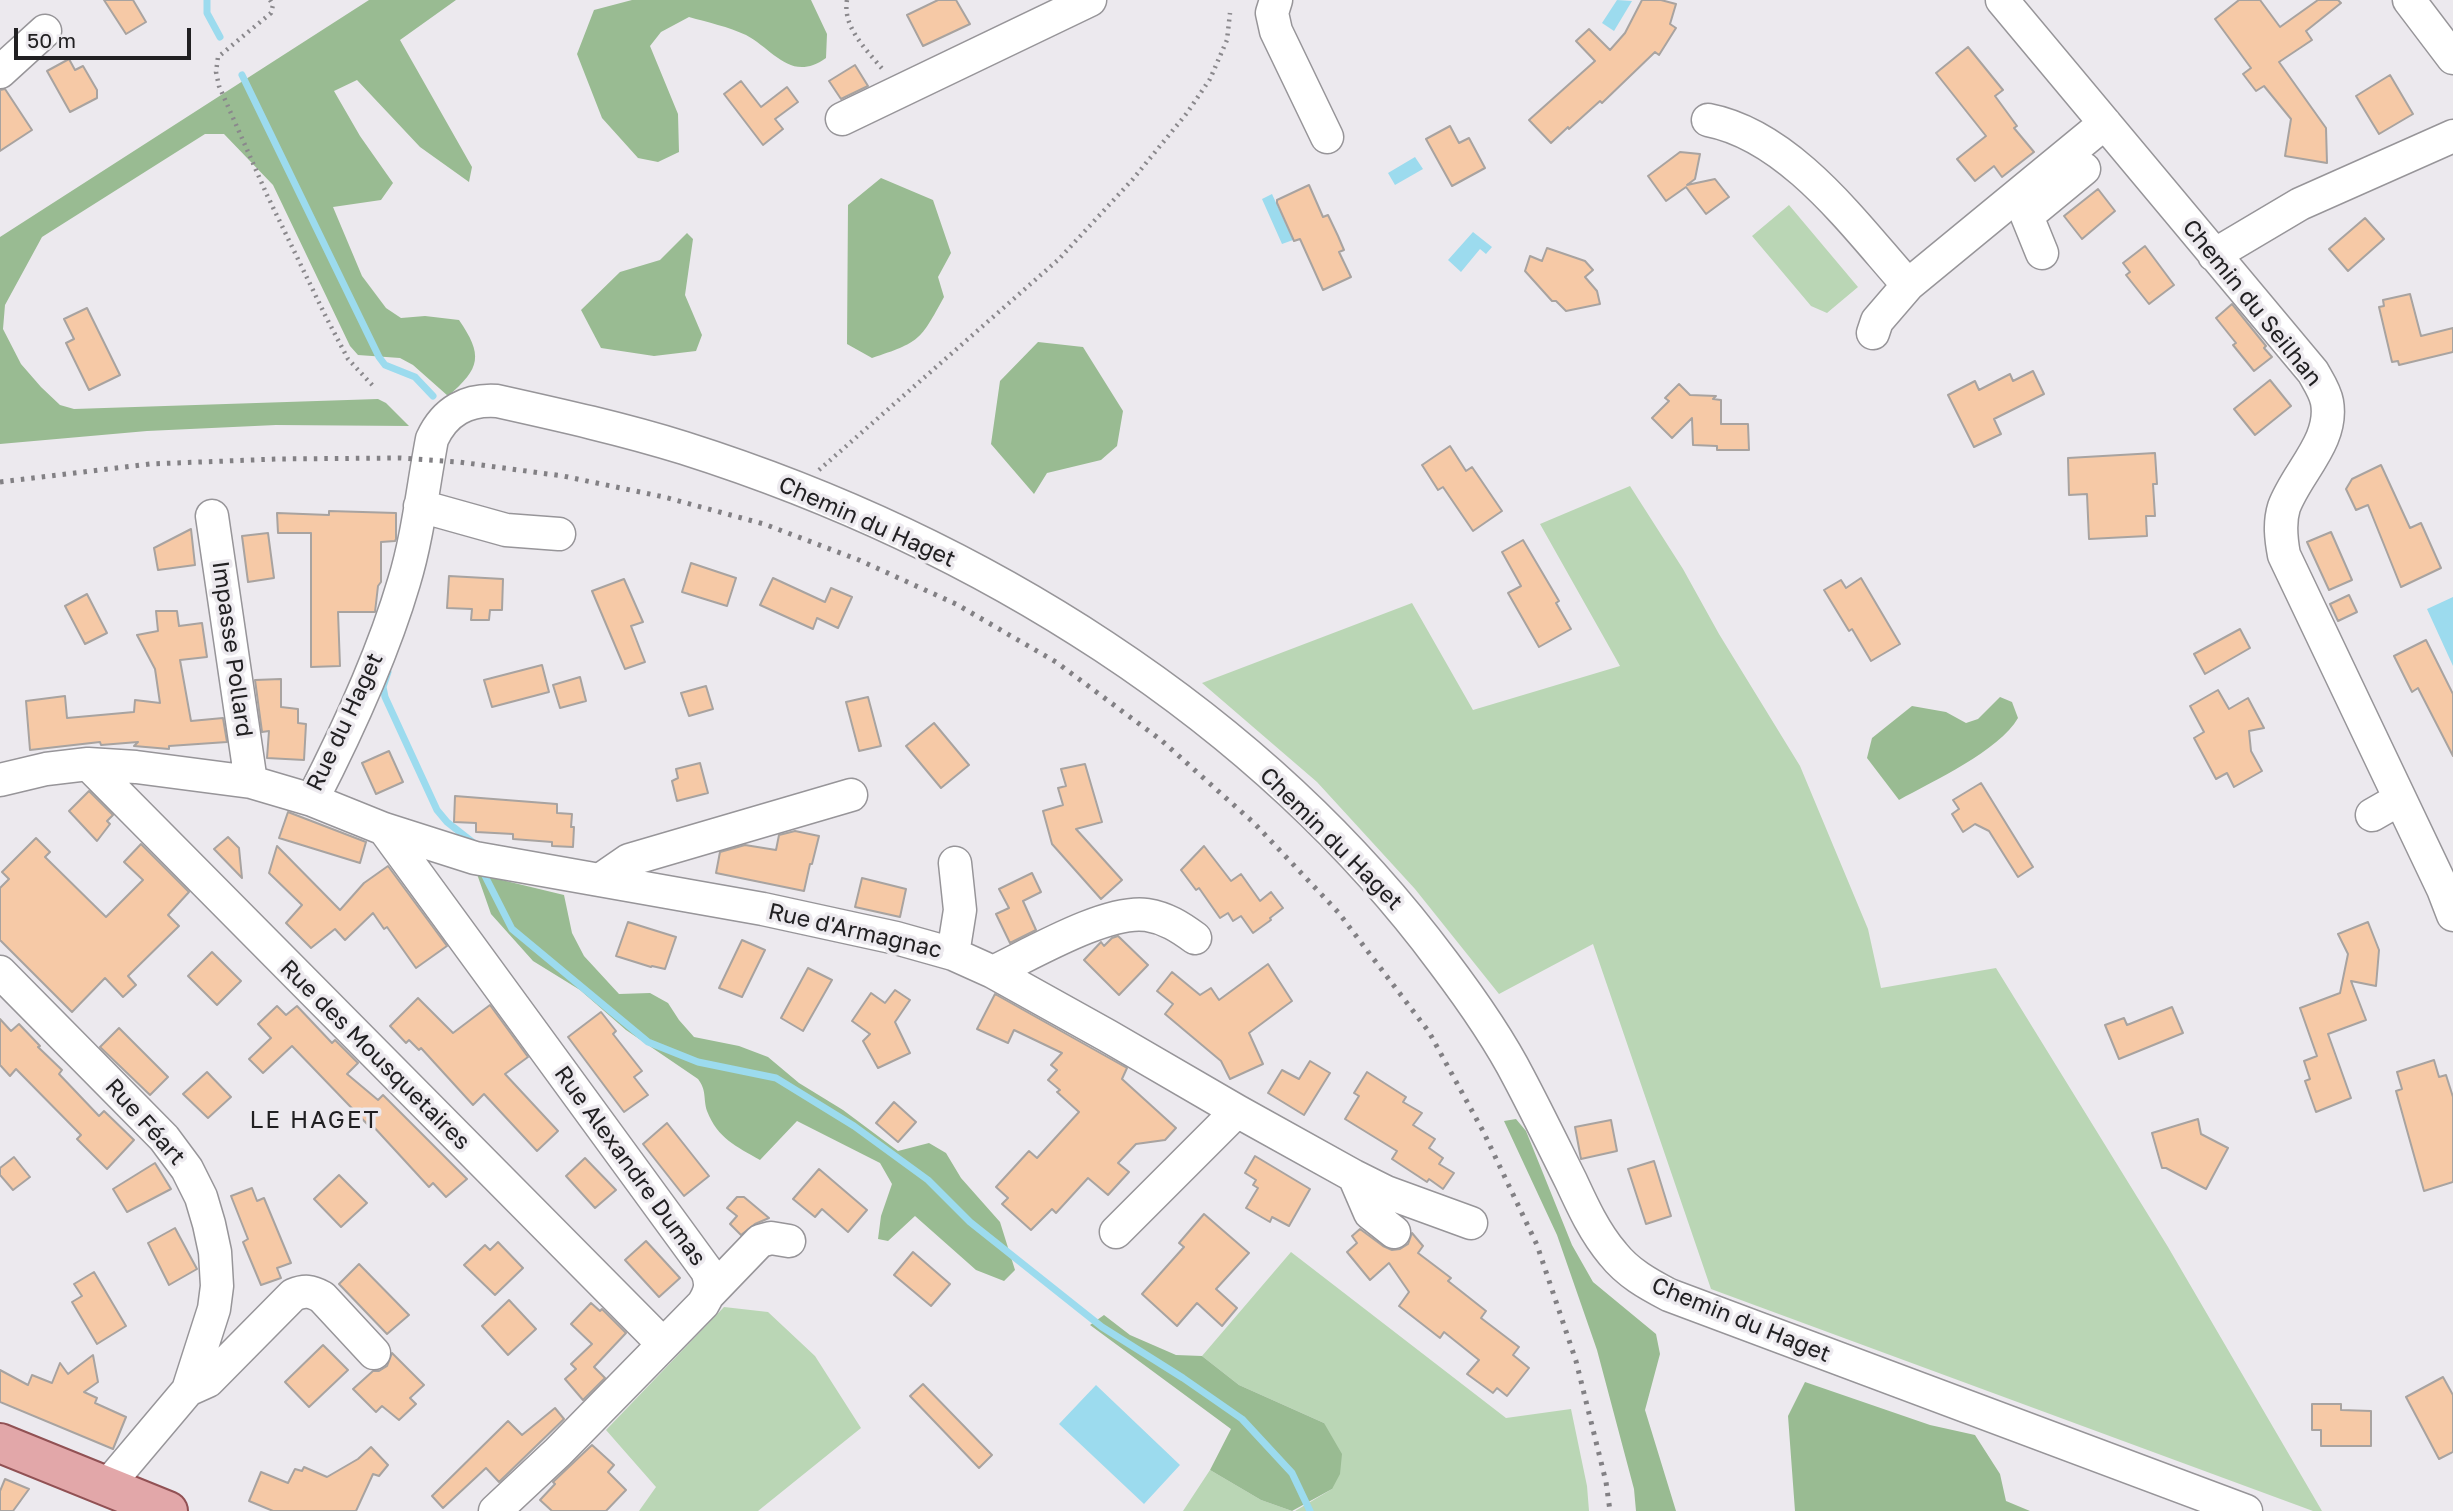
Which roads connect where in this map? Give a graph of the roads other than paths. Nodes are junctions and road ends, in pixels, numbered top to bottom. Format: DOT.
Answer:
graph roads {
  1 [pos="1090,0"];
  2 [pos="1276,0"];
  3 [pos="2002,0"];
  4 [pos="2409,0"];
  5 [pos="45,31"];
  6 [pos="2453,58"];
  7 [pos="0,72"];
  8 [pos="842,119"];
  9 [pos="1708,120"];
  10 [pos="2112,131"];
  11 [pos="2453,136"];
  12 [pos="1327,137"];
  13 [pos="2042,253"];
  14 [pos="2214,255"];
  15 [pos="1908,285"];
  16 [pos="1873,333"];
  17 [pos="420,506"];
  18 [pos="212,516"];
  19 [pos="559,534"];
  20 [pos="88,764"];
  21 [pos="0,779"];
  22 [pos="251,782"];
  23 [pos="851,795"];
  24 [pos="2400,799"];
  25 [pos="312,800"];
  26 [pos="2372,815"];
  27 [pos="384,828"];
  28 [pos="955,863"];
  29 [pos="600,880"];
  30 [pos="2453,915"];
  31 [pos="1195,938"];
  32 [pos="953,954"];
  33 [pos="0,972"];
  34 [pos="993,972"];
  35 [pos="1237,1111"];
  36 [pos="1354,1176"];
  37 [pos="1471,1223"];
  38 [pos="1116,1232"];
  39 [pos="1394,1232"];
  40 [pos="789,1241"];
  41 [pos="709,1294"];
  42 [pos="663,1344"];
  43 [pos="374,1353"];
  44 [pos="188,1390"];
  45 [pos="0,1443"];
  46 [pos="107,1486"];
  47 [pos="168,1511"];
  48 [pos="495,1511"];
  49 [pos="2246,1511"];
  1 -- 8 [label="street"];
  2 -- 12 [label="street"];
  3 -- 10 [label="street, Chemin du Seilhan"];
  4 -- 6 [label="street"];
  5 -- 7 [label="street"];
  9 -- 15 [label="street"];
  10 -- 13 [label="street"];
  10 -- 14 [label="street, Chemin du Seilhan"];
  10 -- 15 [label="street"];
  11 -- 14 [label="street"];
  14 -- 24 [label="street, Chemin du Seilhan"];
  15 -- 16 [label="street"];
  17 -- 19 [label="street"];
  17 -- 25 [label="street, Rue du Haget"];
  17 -- 49 [label="street, Chemin du Haget"];
  18 -- 22 [label="street, Impasse Pollard"];
  20 -- 21 [label="street, Rue du Haget"];
  20 -- 22 [label="street, Rue du Haget"];
  20 -- 42 [label="street, Rue des Mousquetaires"];
  22 -- 25 [label="street, Rue du Haget"];
  23 -- 29 [label="street"];
  24 -- 26 [label="street"];
  24 -- 30 [label="street, Chemin du Seilhan"];
  25 -- 27 [label="street, Rue d'Armagnac"];
  27 -- 29 [label="street, Rue d'Armagnac"];
  27 -- 41 [label="street, Rue Alexandre Dumas"];
  28 -- 32 [label="street"];
  29 -- 32 [label="street, Rue d'Armagnac"];
  31 -- 34 [label="street"];
  32 -- 34 [label="street, Rue d'Armagnac"];
  33 -- 44 [label="street, Rue Féart"];
  34 -- 35 [label="street, Rue d'Armagnac"];
  35 -- 36 [label="street, Rue d'Armagnac"];
  35 -- 38 [label="street"];
  36 -- 37 [label="street, Rue d'Armagnac"];
  36 -- 39 [label="street"];
  40 -- 41 [label="street"];
  41 -- 42 [label="street, Rue Alexandre Dumas"];
  42 -- 48 [label="street, Rue Alexandre Dumas"];
  43 -- 44 [label="street"];
  44 -- 46 [label="street, Rue Féart"];
  45 -- 46 [label="main road"];
  46 -- 47 [label="main road"];
}
